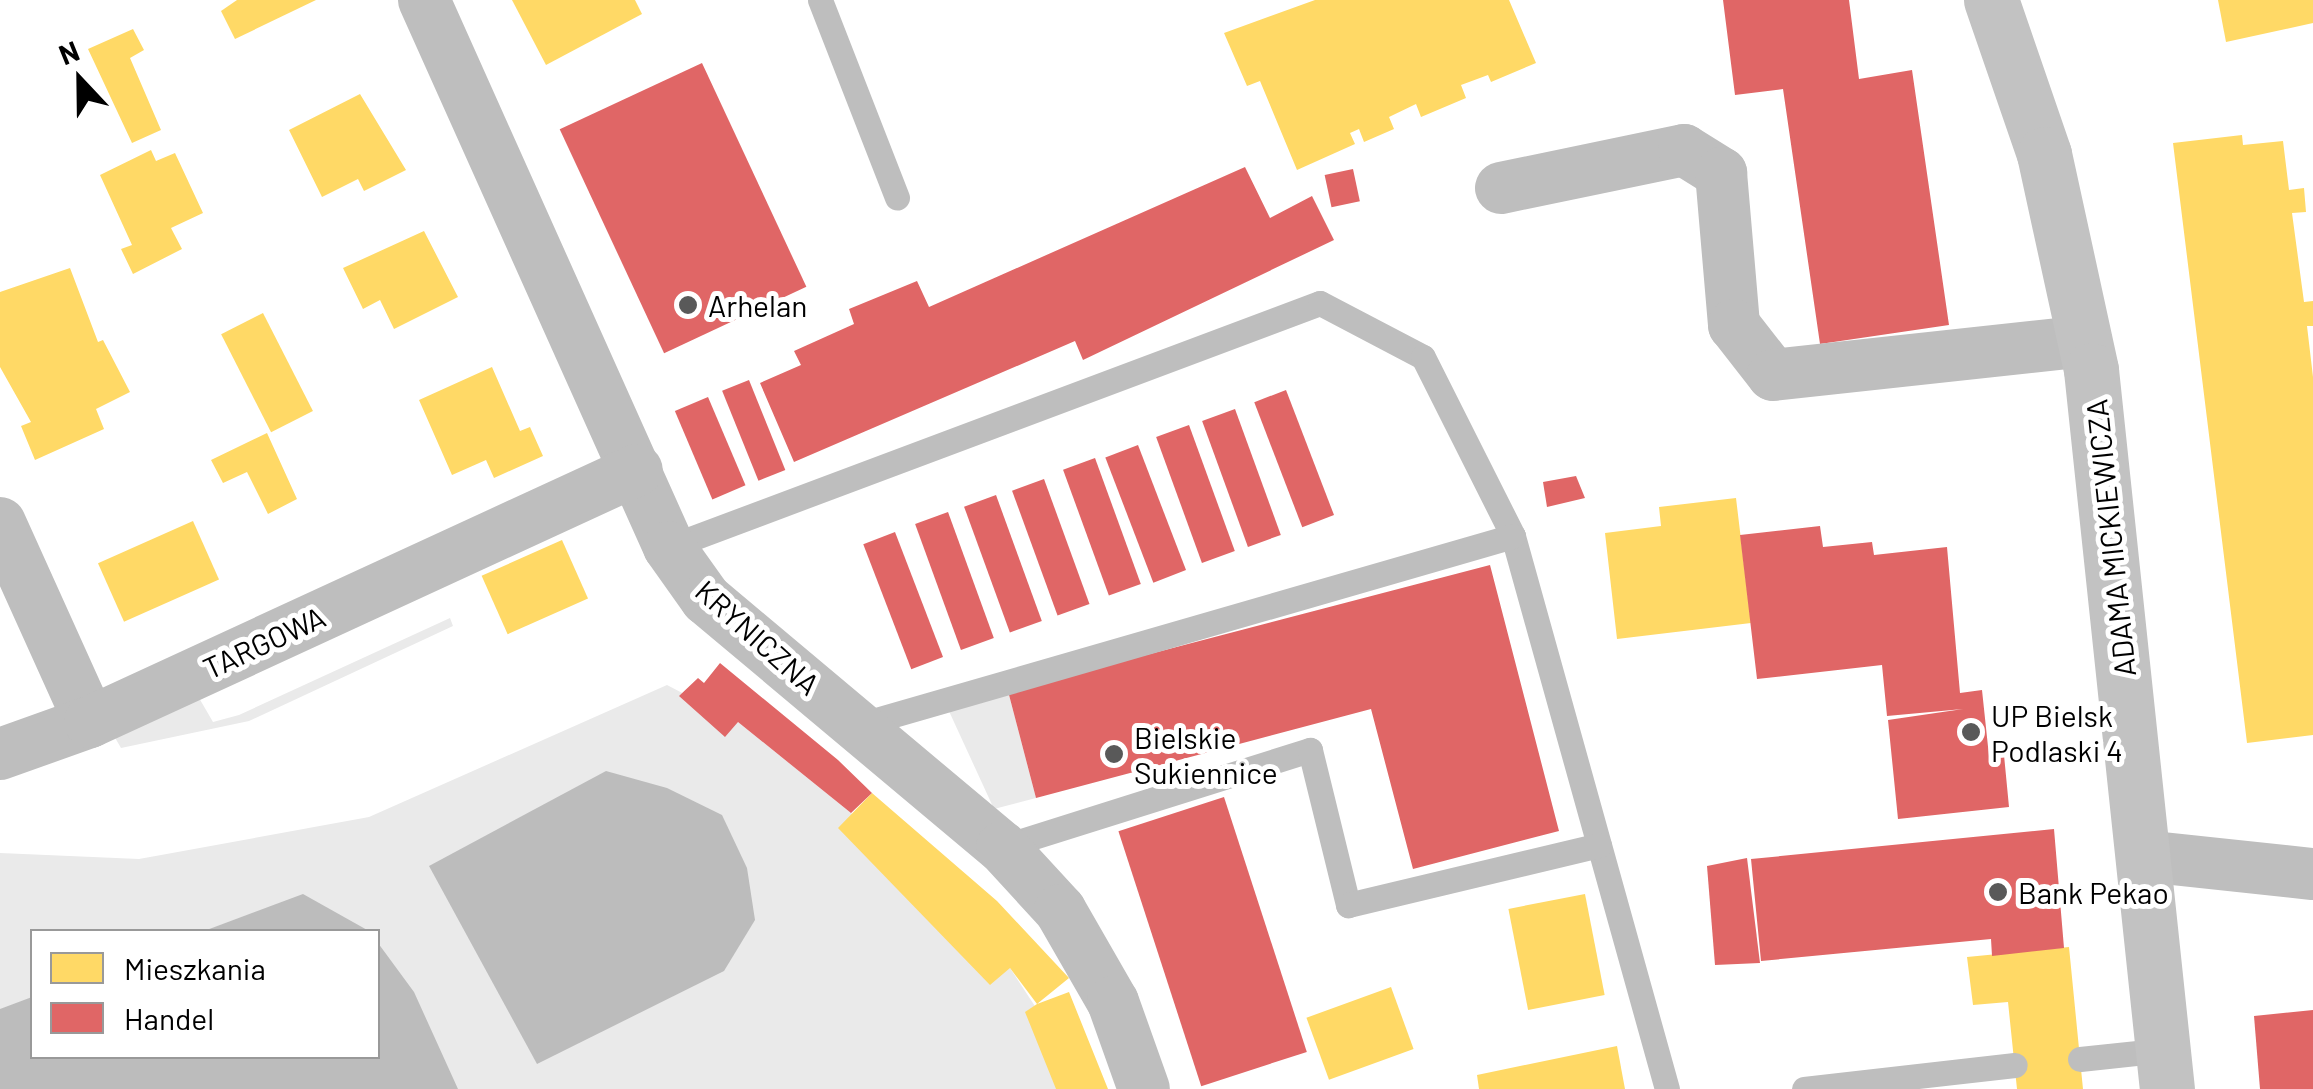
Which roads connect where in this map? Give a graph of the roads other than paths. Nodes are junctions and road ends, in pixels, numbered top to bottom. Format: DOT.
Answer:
graph roads {
  1 [pos="424,0"];
  2 [pos="820,0"];
  3 [pos="1991,0"];
  4 [pos="1501,188"];
  5 [pos="897,198"];
  6 [pos="2086,341"];
  7 [pos="636,470"];
  8 [pos="0,524"];
  9 [pos="1513,536"];
  10 [pos="669,546"];
  11 [pos="90,722"];
  12 [pos="859,725"];
  13 [pos="0,754"];
  14 [pos="1599,845"];
  15 [pos="1002,847"];
  16 [pos="2144,856"];
  17 [pos="2313,874"];
  18 [pos="2080,1058"];
  19 [pos="2015,1066"];
  20 [pos="2166,1070"];
  21 [pos="1144,1089"];
  22 [pos="1667,1089"];
  23 [pos="1804,1089"];
  1 -- 7 [label="street, KRYNICZNA"];
  2 -- 5 [label="lane"];
  3 -- 6 [label="main road, ADAMA MICKIEWICZA"];
  4 -- 6 [label="street"];
  6 -- 16 [label="main road, ADAMA MICKIEWICZA"];
  7 -- 10 [label="street, KRYNICZNA"];
  7 -- 11 [label="street, TARGOWA"];
  8 -- 11 [label="street"];
  9 -- 10 [label="lane"];
  9 -- 12 [label="lane"];
  9 -- 14 [label="lane"];
  10 -- 12 [label="street, KRYNICZNA"];
  11 -- 13 [label="street, TARGOWA"];
  12 -- 15 [label="street, KRYNICZNA"];
  14 -- 15 [label="lane"];
  14 -- 22 [label="lane"];
  15 -- 21 [label="street, KRYNICZNA"];
  16 -- 17 [label="street"];
  16 -- 20 [label="main road, ADAMA MICKIEWICZA"];
  18 -- 20 [label="lane"];
  19 -- 23 [label="lane"];
}
